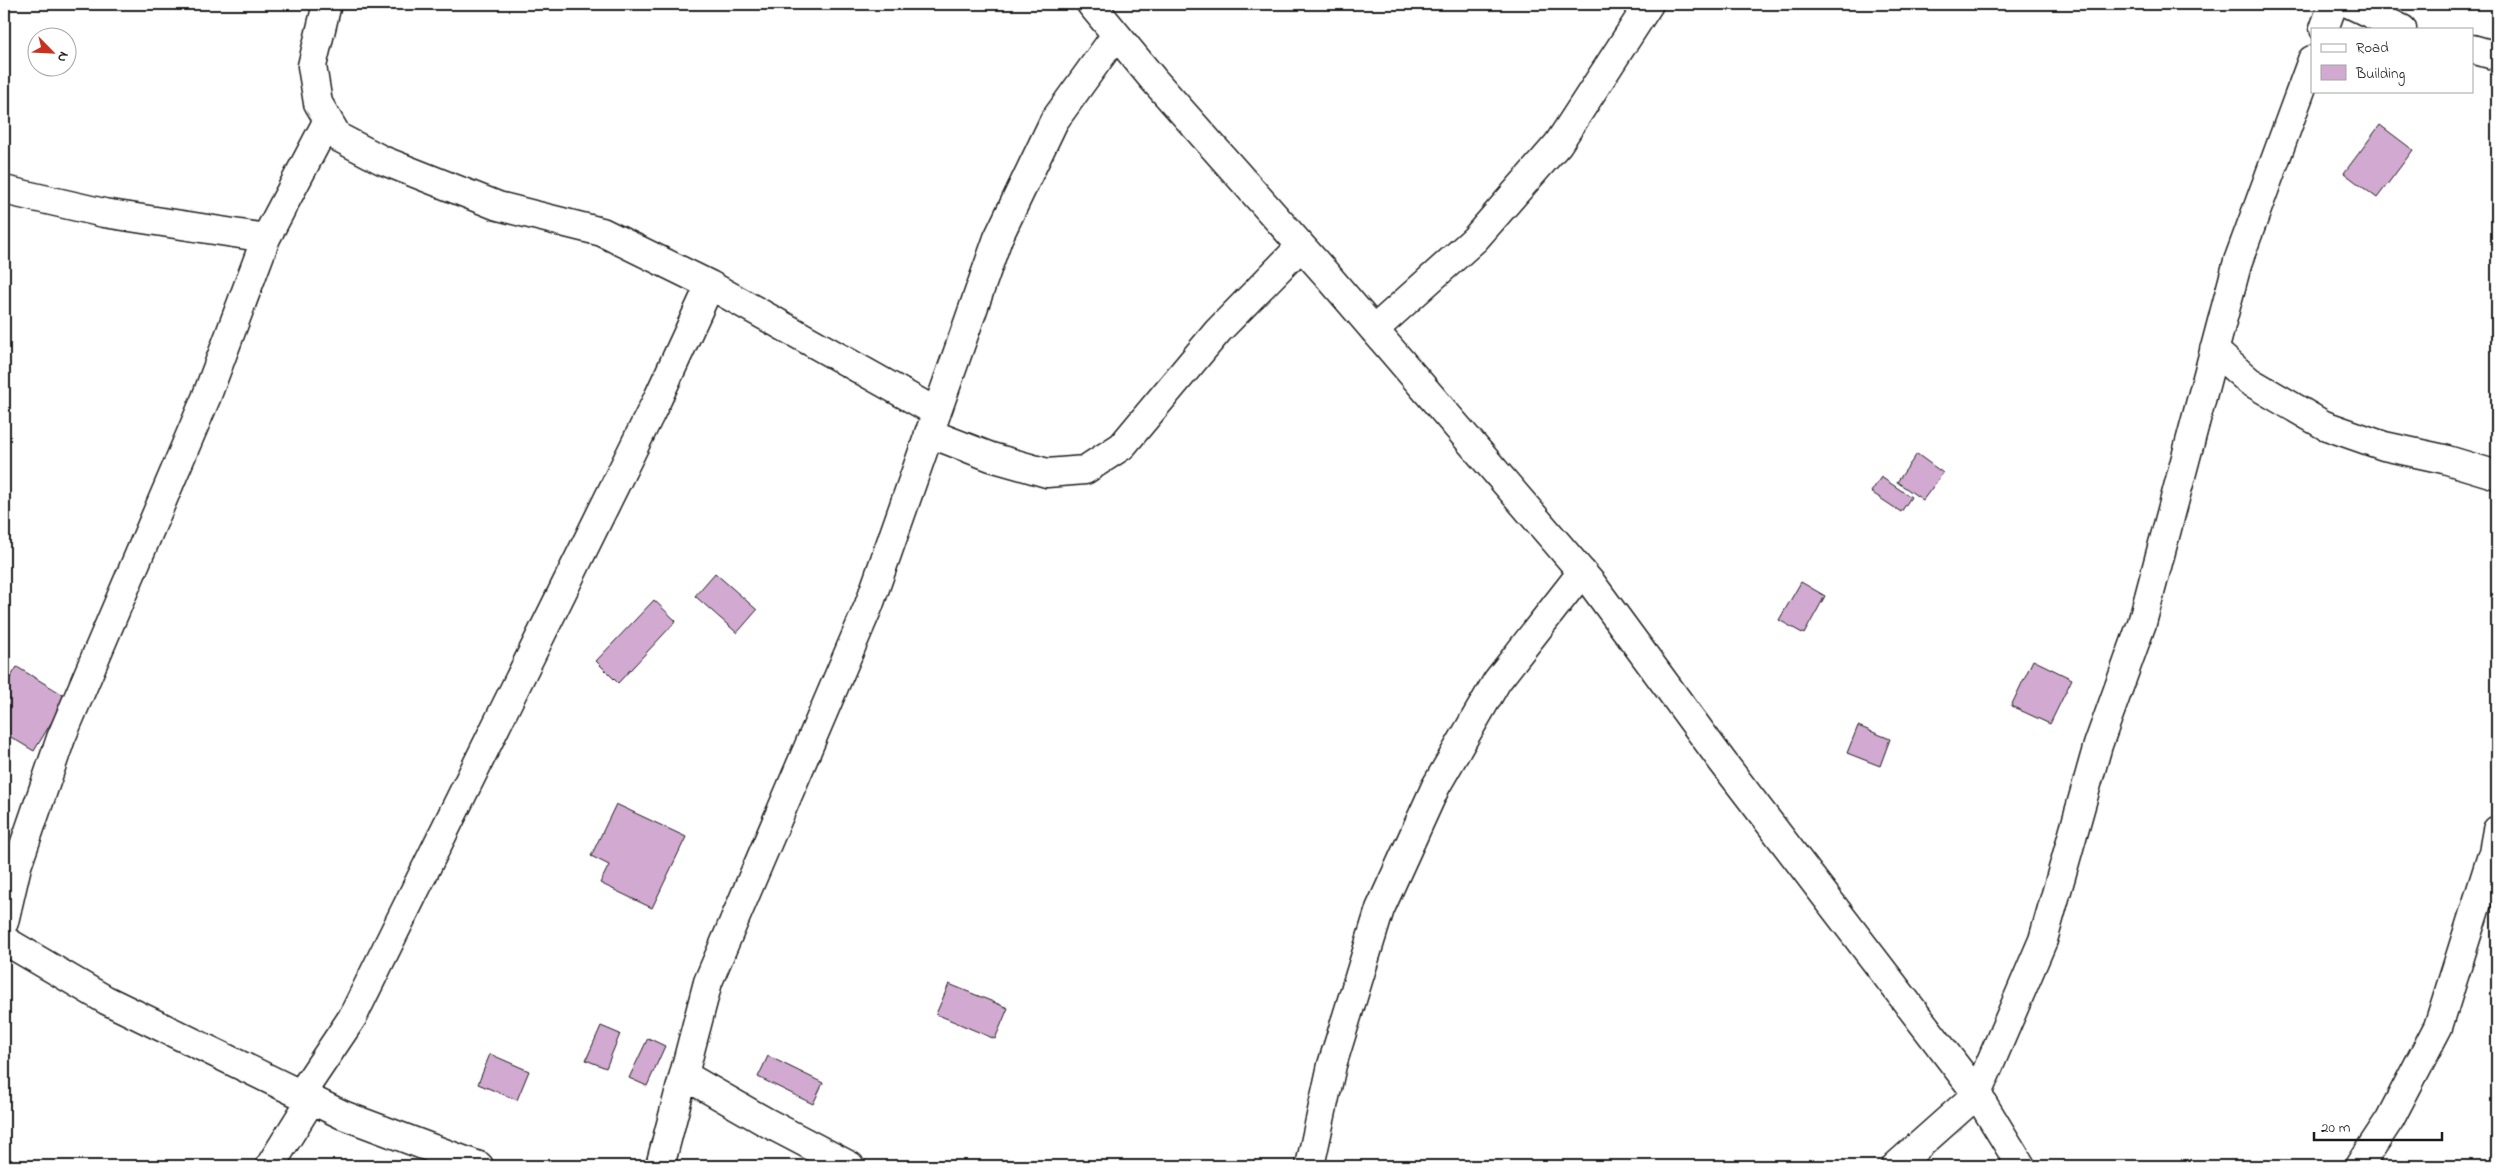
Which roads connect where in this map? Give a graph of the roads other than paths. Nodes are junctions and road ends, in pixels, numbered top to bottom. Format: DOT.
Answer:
graph roads {
  1 [pos="327,4"];
  2 [pos="1090,4"];
  3 [pos="1649,4"];
  4 [pos="2333,4"];
  5 [pos="2350,4"];
  6 [pos="2324,28"];
  7 [pos="2400,28"];
  8 [pos="1116,35"];
  9 [pos="2474,50"];
  10 [pos="2497,56"];
  11 [pos="2311,63"];
  12 [pos="328,120"];
  13 [pos="4,190"];
  14 [pos="266,238"];
  15 [pos="1301,246"];
  16 [pos="710,285"];
  17 [pos="1374,330"];
  18 [pos="2214,350"];
  19 [pos="933,422"];
  20 [pos="2497,475"];
  21 [pos="1582,572"];
  22 [pos="2497,830"];
  23 [pos="4,922"];
  24 [pos="4,940"];
  25 [pos="684,1075"];
  26 [pos="1976,1094"];
  27 [pos="306,1097"];
  28 [pos="270,1166"];
  29 [pos="478,1166"];
  30 [pos="660,1166"];
  31 [pos="850,1166"];
  32 [pos="1310,1166"];
  33 [pos="1896,1166"];
  34 [pos="2021,1166"];
  35 [pos="2359,1166"];
  1 -- 12 [label="street"];
  2 -- 8 [label="street"];
  3 -- 17 [label="street"];
  4 -- 6 [label="street"];
  5 -- 7 [label="street"];
  8 -- 15 [label="street"];
  8 -- 19 [label="street"];
  9 -- 10 [label="street"];
  11 -- 18 [label="street"];
  12 -- 14 [label="street"];
  12 -- 16 [label="street"];
  13 -- 14 [label="street"];
  14 -- 23 [label="street"];
  15 -- 17 [label="street"];
  15 -- 19 [label="street"];
  16 -- 19 [label="street"];
  16 -- 27 [label="street"];
  17 -- 21 [label="street"];
  18 -- 20 [label="street"];
  18 -- 26 [label="street"];
  19 -- 25 [label="street"];
  21 -- 26 [label="street"];
  21 -- 32 [label="street"];
  22 -- 35 [label="street"];
  24 -- 27 [label="street"];
  25 -- 30 [label="street"];
  25 -- 31 [label="street"];
  26 -- 33 [label="street"];
  26 -- 34 [label="street"];
  27 -- 28 [label="street"];
  27 -- 29 [label="street"];
}
